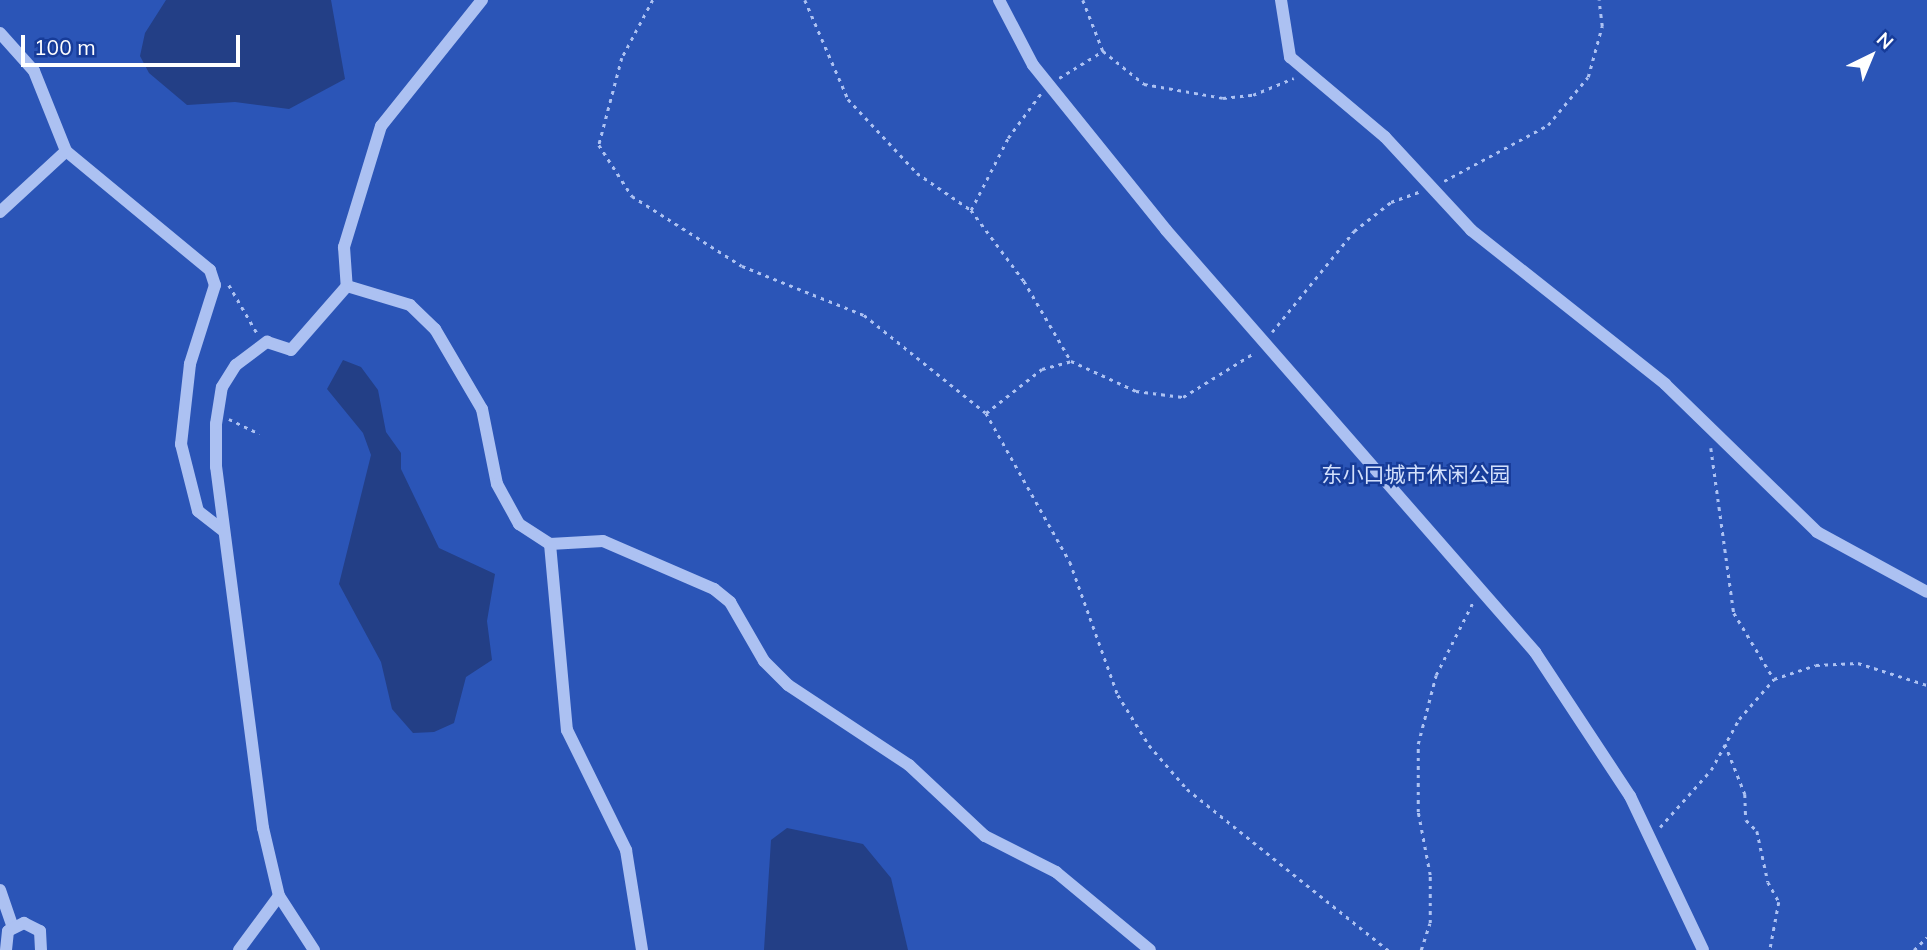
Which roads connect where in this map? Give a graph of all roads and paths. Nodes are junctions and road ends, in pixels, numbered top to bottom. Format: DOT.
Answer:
graph roads {
  1 [pos="482,0"];
  2 [pos="653,0"];
  3 [pos="805,0"];
  4 [pos="999,0"];
  5 [pos="1083,0"];
  6 [pos="1281,0"];
  7 [pos="1599,0"];
  8 [pos="0,33"];
  9 [pos="1103,51"];
  10 [pos="1308,72"];
  11 [pos="1049,85"];
  12 [pos="66,151"];
  13 [pos="1431,188"];
  14 [pos="971,210"];
  15 [pos="0,212"];
  16 [pos="210,270"];
  17 [pos="347,286"];
  18 [pos="1263,344"];
  19 [pos="255,345"];
  20 [pos="1071,361"];
  21 [pos="219,410"];
  22 [pos="986,413"];
  23 [pos="260,433"];
  24 [pos="1707,439"];
  25 [pos="224,531"];
  26 [pos="550,544"];
  27 [pos="1481,590"];
  28 [pos="1927,592"];
  29 [pos="1774,679"];
  30 [pos="1927,685"];
  31 [pos="1725,744"];
  32 [pos="1649,836"];
  33 [pos="0,890"];
  34 [pos="279,896"];
  35 [pos="13,927"];
  36 [pos="1927,936"];
  37 [pos="1921,946"];
  38 [pos="1927,948"];
  39 [pos="6,950"];
  40 [pos="41,950"];
  41 [pos="239,950"];
  42 [pos="314,950"];
  43 [pos="642,950"];
  44 [pos="1150,950"];
  45 [pos="1388,950"];
  46 [pos="1421,950"];
  47 [pos="1703,950"];
  48 [pos="1770,950"];
  49 [pos="1914,950"];
  1 -- 17 [label="street"];
  2 -- 22 [label="path"];
  3 -- 14 [label="path"];
  4 -- 11 [label="street"];
  5 -- 9 [label="path"];
  6 -- 10 [label="street"];
  7 -- 13 [label="path"];
  8 -- 12 [label="street"];
  9 -- 10 [label="path"];
  9 -- 11 [label="path"];
  10 -- 13 [label="street"];
  11 -- 14 [label="path"];
  11 -- 18 [label="street"];
  12 -- 15 [label="street"];
  12 -- 16 [label="street"];
  13 -- 18 [label="path"];
  13 -- 28 [label="street"];
  14 -- 20 [label="path"];
  16 -- 19 [label="path"];
  16 -- 25 [label="street"];
  17 -- 21 [label="street"];
  17 -- 26 [label="street"];
  18 -- 20 [label="path"];
  18 -- 27 [label="street"];
  20 -- 22 [label="path"];
  21 -- 23 [label="path"];
  21 -- 25 [label="street"];
  22 -- 45 [label="path"];
  24 -- 29 [label="path"];
  25 -- 34 [label="street"];
  26 -- 43 [label="street"];
  26 -- 44 [label="street"];
  27 -- 32 [label="street"];
  27 -- 46 [label="path"];
  29 -- 30 [label="path"];
  29 -- 31 [label="path"];
  31 -- 32 [label="path"];
  31 -- 48 [label="path"];
  32 -- 47 [label="street"];
  33 -- 35 [label="street"];
  34 -- 41 [label="street"];
  34 -- 42 [label="street"];
  35 -- 39 [label="street"];
  35 -- 40 [label="street"];
  36 -- 37 [label="path"];
  37 -- 38 [label="path"];
  37 -- 49 [label="path"];
}
